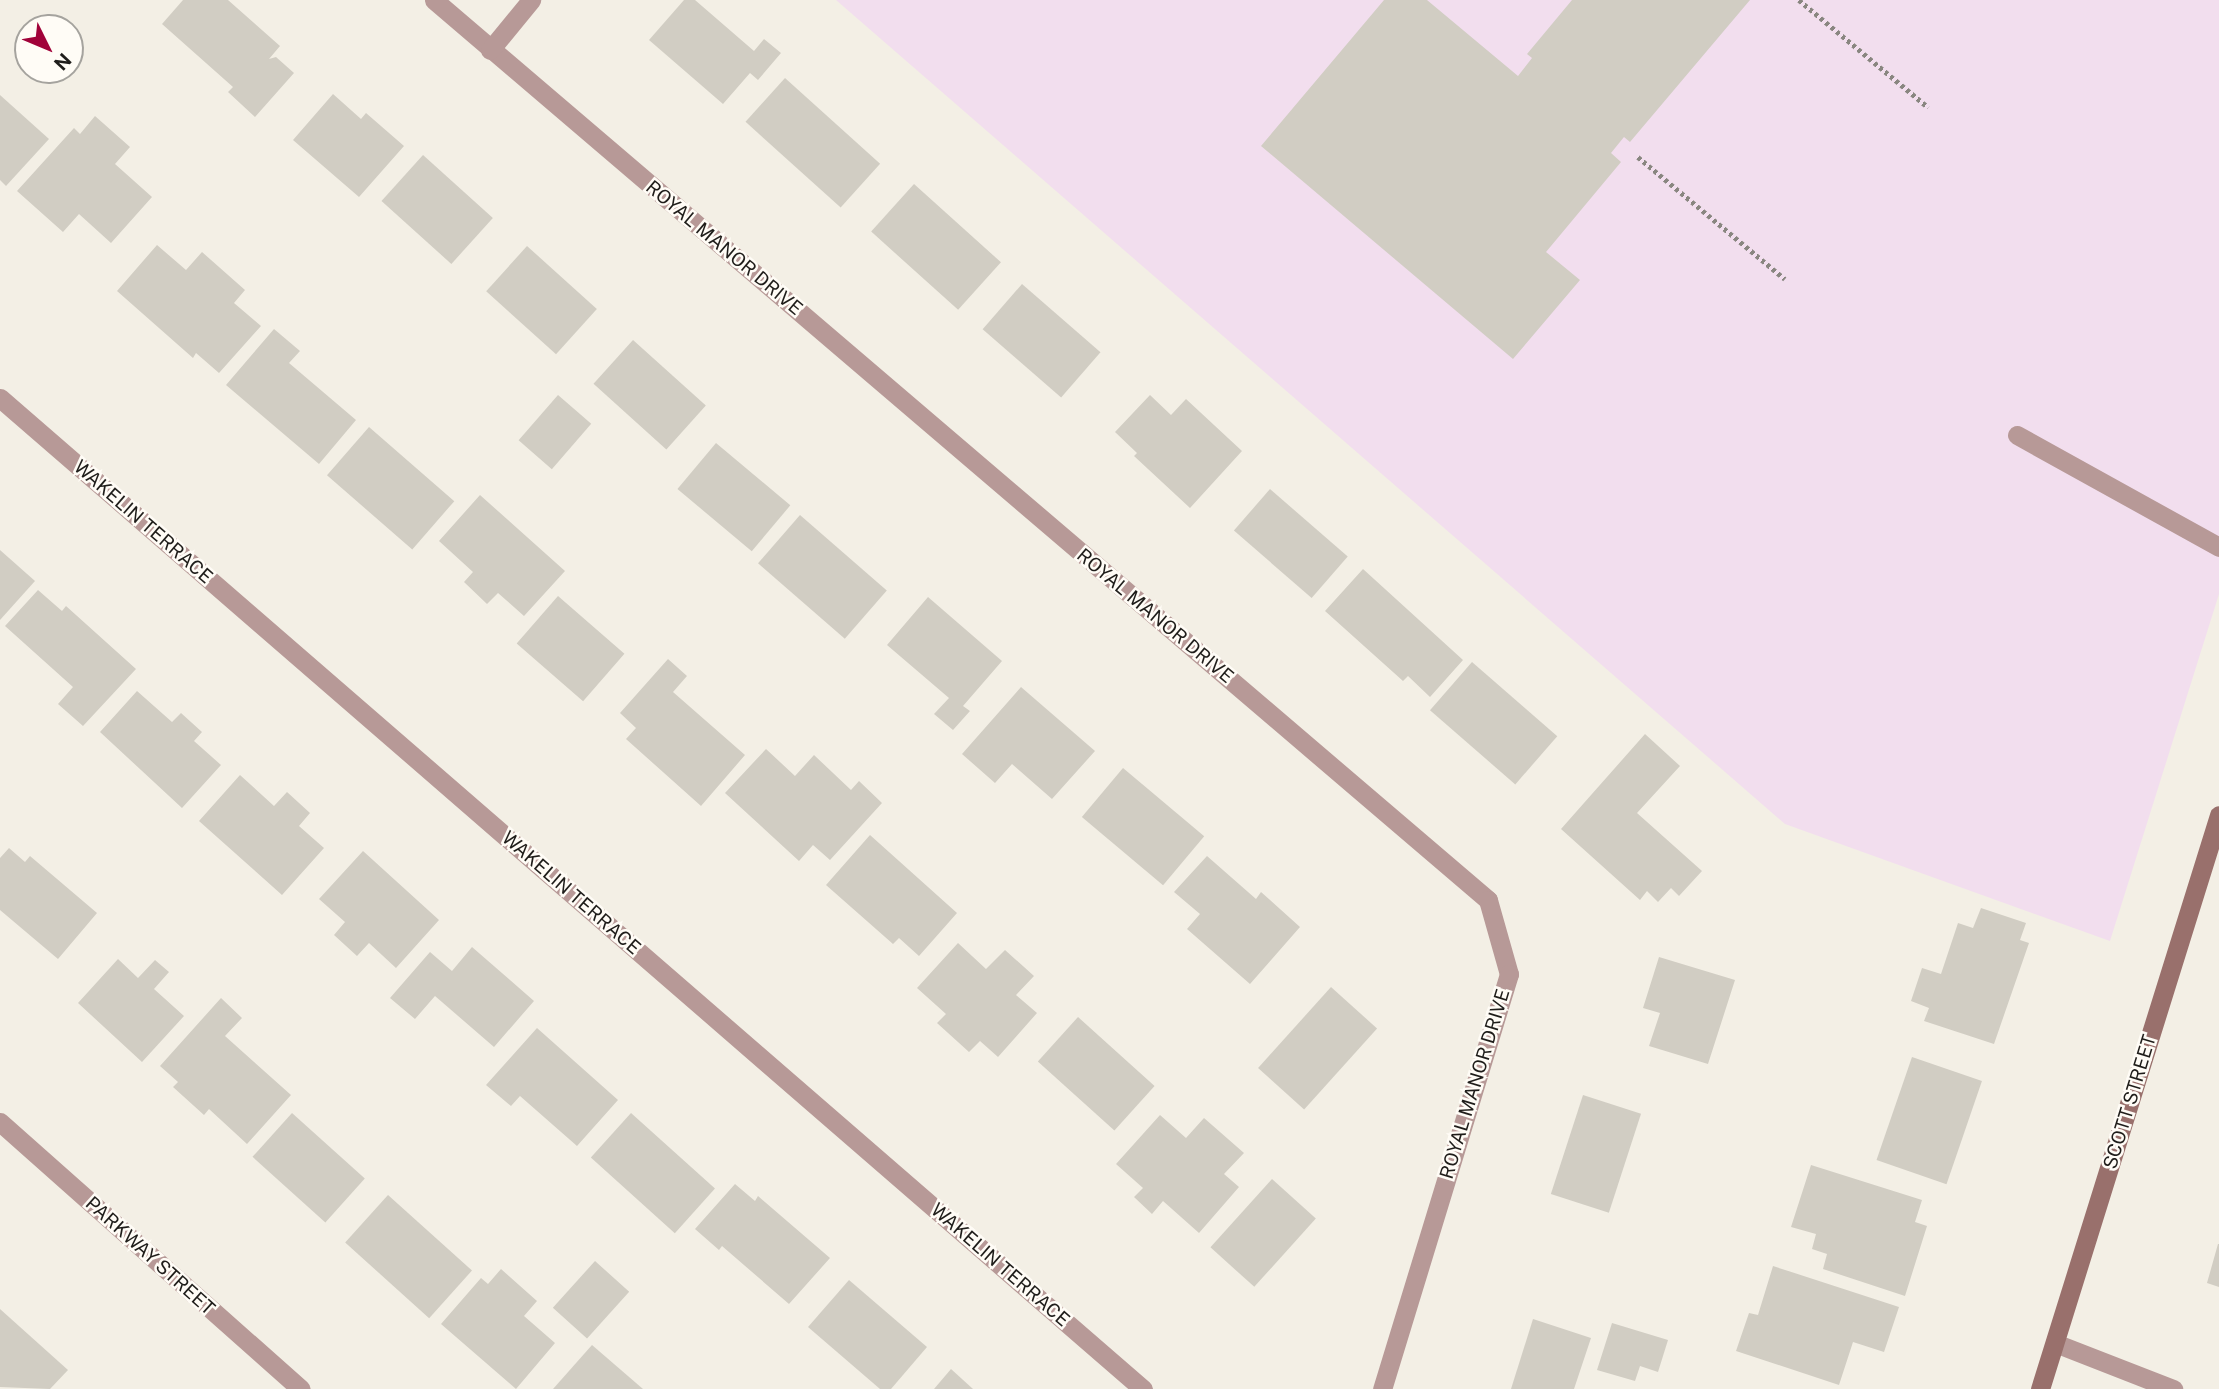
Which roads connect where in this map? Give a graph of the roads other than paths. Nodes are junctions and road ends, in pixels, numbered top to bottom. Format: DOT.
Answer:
graph roads {
  1 [pos="434,0"];
  2 [pos="531,0"];
  3 [pos="490,50"];
  4 [pos="0,398"];
  5 [pos="2017,435"];
  6 [pos="2219,547"];
  7 [pos="2219,815"];
  8 [pos="0,1122"];
  9 [pos="2054,1343"];
  10 [pos="301,1389"];
  11 [pos="1143,1389"];
  12 [pos="1382,1389"];
  13 [pos="2040,1389"];
  14 [pos="2173,1389"];
  1 -- 3 [label="street, ROYAL MANOR DRIVE"];
  2 -- 3 [label="street"];
  3 -- 12 [label="street, ROYAL MANOR DRIVE"];
  4 -- 11 [label="street, WAKELIN TERRACE"];
  5 -- 6 [label="street"];
  7 -- 9 [label="main road, SCOTT STREET"];
  8 -- 10 [label="street, PARKWAY STREET"];
  9 -- 13 [label="main road, SCOTT STREET"];
  9 -- 14 [label="street"];
}
